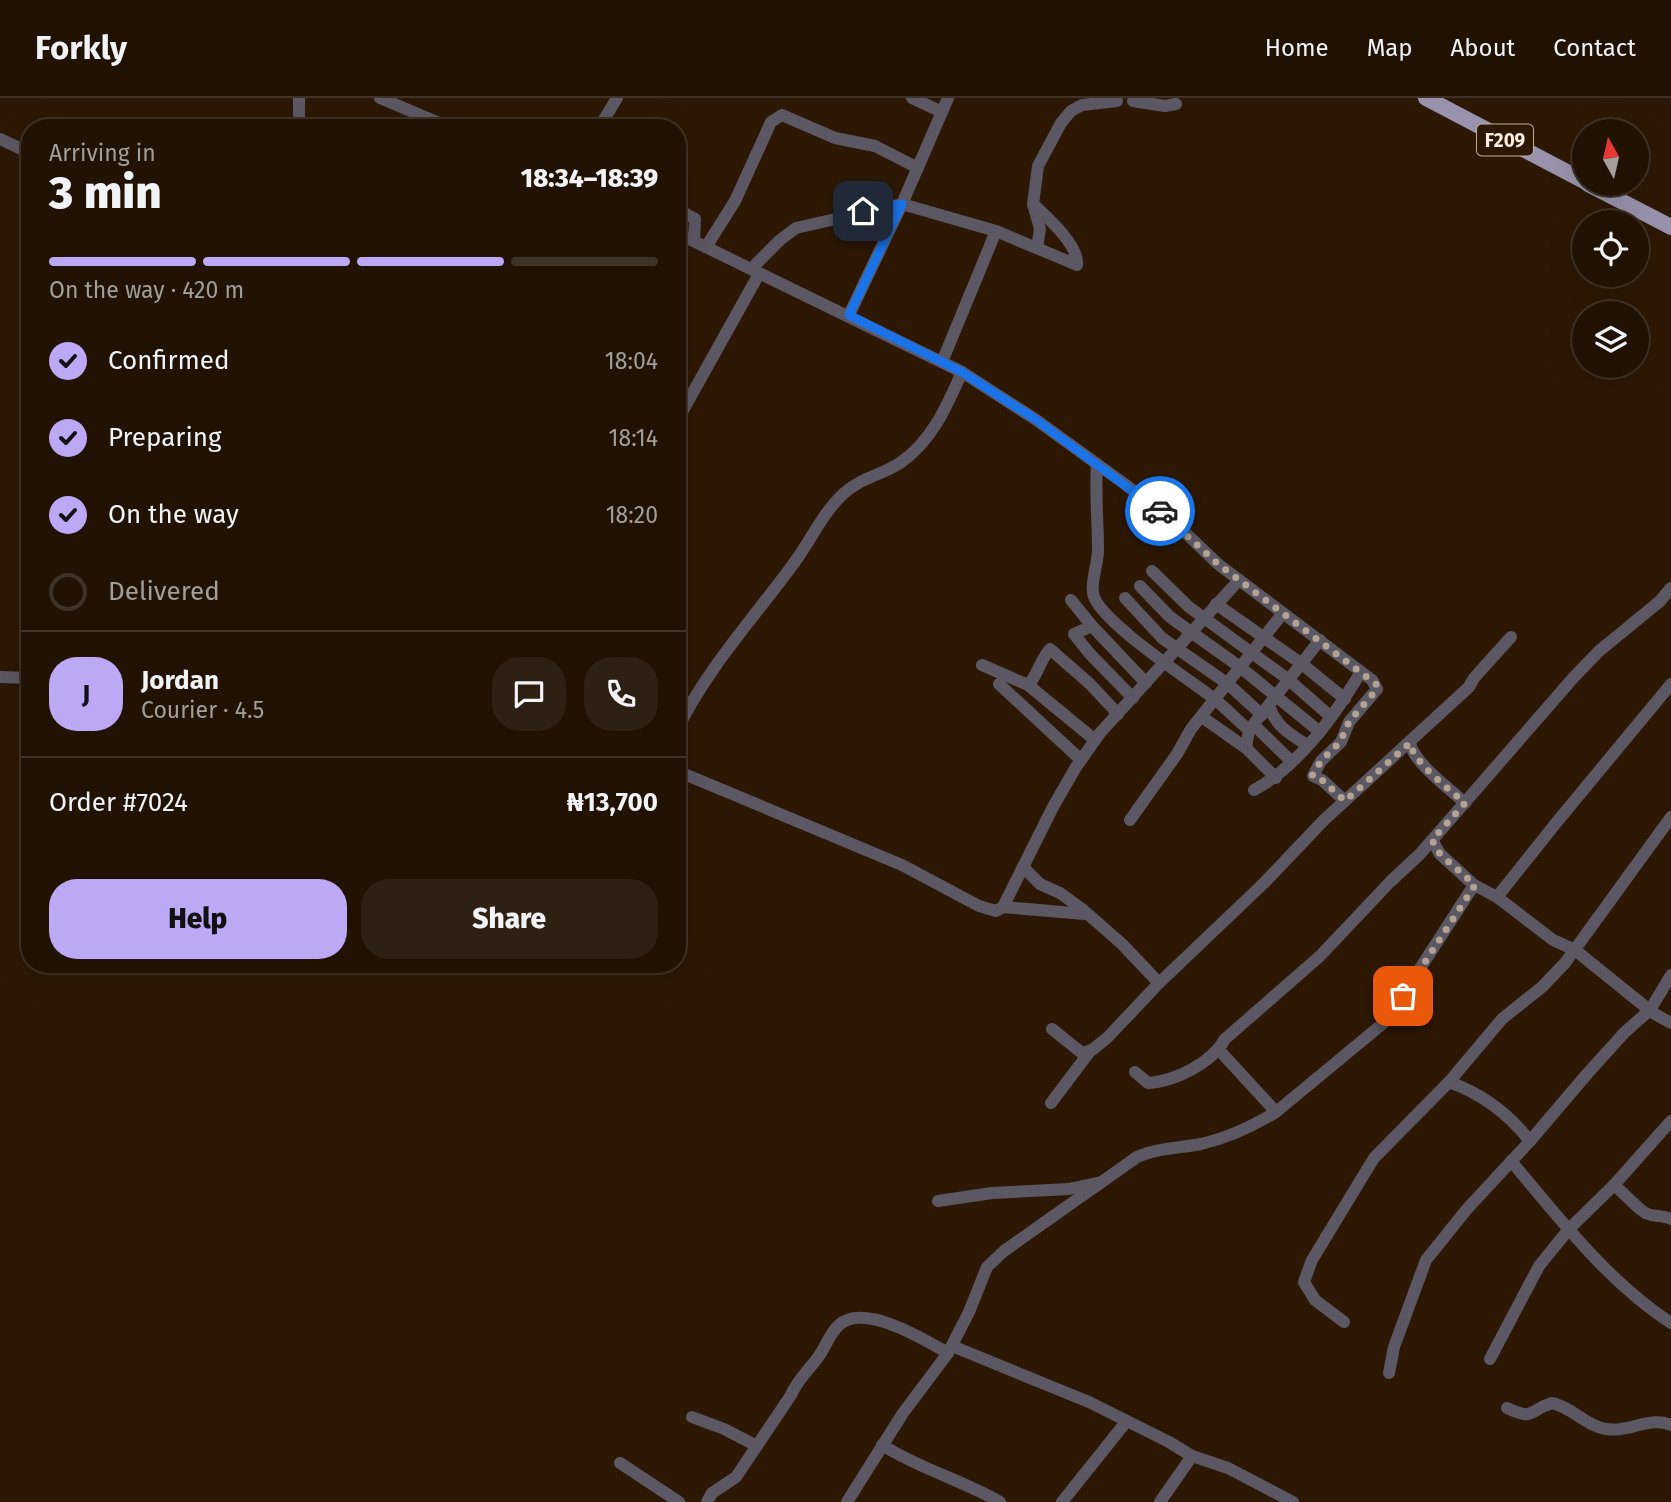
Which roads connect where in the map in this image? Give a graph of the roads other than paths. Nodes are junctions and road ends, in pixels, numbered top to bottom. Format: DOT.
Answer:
graph roads {
  1 [pos="299,98"];
  2 [pos="380,98"];
  3 [pos="617,98"];
  4 [pos="912,98"];
  5 [pos="948,98"];
  6 [pos="1426,98"];
  7 [pos="1136,99"];
  8 [pos="1113,100"];
  9 [pos="1176,104"];
  10 [pos="942,112"];
  11 [pos="299,119"];
  12 [pos="430,119"];
  13 [pos="605,119"];
  14 [pos="0,139"];
  15 [pos="21,149"];
  16 [pos="918,167"];
  17 [pos="1572,175"];
  18 [pos="1611,196"];
  19 [pos="902,204"];
  20 [pos="1033,204"];
  21 [pos="686,214"];
  22 [pos="1671,228"];
  23 [pos="996,231"];
  24 [pos="686,237"];
  25 [pos="700,244"];
  26 [pos="1037,248"];
  27 [pos="755,271"];
  28 [pos="849,315"];
  29 [pos="942,362"];
  30 [pos="962,372"];
  31 [pos="686,404"];
  32 [pos="1097,464"];
  33 [pos="1152,571"];
  34 [pos="1239,580"];
  35 [pos="1140,586"];
  36 [pos="1671,588"];
  37 [pos="1125,598"];
  38 [pos="1071,600"];
  39 [pos="1216,604"];
  40 [pos="1283,612"];
  41 [pos="1203,618"];
  42 [pos="1092,626"];
  43 [pos="1192,632"];
  44 [pos="1265,637"];
  45 [pos="1511,637"];
  46 [pos="1320,640"];
  47 [pos="1176,649"];
  48 [pos="1251,653"];
  49 [pos="1166,662"];
  50 [pos="1302,664"];
  51 [pos="982,666"];
  52 [pos="1240,667"];
  53 [pos="1361,672"];
  54 [pos="0,677"];
  55 [pos="21,678"];
  56 [pos="1289,680"];
  57 [pos="999,684"];
  58 [pos="1146,684"];
  59 [pos="1228,684"];
  60 [pos="1671,684"];
  61 [pos="1028,685"];
  62 [pos="1133,698"];
  63 [pos="1345,699"];
  64 [pos="1216,700"];
  65 [pos="686,710"];
  66 [pos="1118,714"];
  67 [pos="1262,714"];
  68 [pos="1202,717"];
  69 [pos="1331,717"];
  70 [pos="1320,732"];
  71 [pos="1234,738"];
  72 [pos="1095,740"];
  73 [pos="1410,743"];
  74 [pos="1307,745"];
  75 [pos="1245,748"];
  76 [pos="1081,760"];
  77 [pos="1292,761"];
  78 [pos="686,775"];
  79 [pos="1276,778"];
  80 [pos="1254,790"];
  81 [pos="1345,801"];
  82 [pos="1465,803"];
  83 [pos="1671,817"];
  84 [pos="1130,820"];
  85 [pos="1432,840"];
  86 [pos="1024,868"];
  87 [pos="1475,885"];
  88 [pos="1497,897"];
  89 [pos="1003,907"];
  90 [pos="1085,914"];
  91 [pos="1575,950"];
  92 [pos="1671,975"];
  93 [pos="1158,983"];
  94 [pos="1650,1010"];
  95 [pos="1671,1023"];
  96 [pos="1052,1029"];
  97 [pos="1092,1050"];
  98 [pos="1219,1050"];
  99 [pos="1135,1072"];
  100 [pos="1449,1082"];
  101 [pos="1051,1102"];
  102 [pos="1276,1112"];
  103 [pos="1671,1121"];
  104 [pos="1530,1141"];
  105 [pos="1511,1161"];
  106 [pos="1104,1181"];
  107 [pos="1614,1185"];
  108 [pos="938,1201"];
  109 [pos="1671,1219"];
  110 [pos="1569,1229"];
  111 [pos="1344,1322"];
  112 [pos="1671,1323"];
  113 [pos="950,1350"];
  114 [pos="1490,1359"];
  115 [pos="1389,1373"];
  116 [pos="1507,1408"];
  117 [pos="692,1417"];
  118 [pos="1126,1422"];
  119 [pos="1671,1425"];
  120 [pos="757,1446"];
  121 [pos="882,1446"];
  122 [pos="1192,1456"];
  123 [pos="620,1463"];
  124 [pos="679,1502"];
  125 [pos="707,1502"];
  126 [pos="847,1502"];
  127 [pos="1000,1502"];
  128 [pos="1062,1502"];
  129 [pos="1160,1502"];
  130 [pos="1293,1502"];
  1 -- 11 [label="street"];
  2 -- 12 [label="street"];
  3 -- 13 [label="street"];
  4 -- 10 [label="street"];
  5 -- 10 [label="street"];
  6 -- 17 [label="main road, F209"];
  7 -- 8 [label="street"];
  7 -- 9 [label="street"];
  8 -- 20 [label="street"];
  10 -- 16 [label="street"];
  14 -- 15 [label="street"];
  16 -- 19 [label="street"];
  16 -- 25 [label="street"];
  18 -- 22 [label="main road"];
  19 -- 23 [label="street"];
  19 -- 27 [label="street"];
  19 -- 28 [label="street"];
  20 -- 26 [label="street"];
  20 -- 26 [label="street"];
  21 -- 25 [label="street"];
  23 -- 26 [label="street"];
  23 -- 29 [label="street"];
  24 -- 25 [label="street"];
  25 -- 27 [label="street"];
  27 -- 28 [label="street"];
  27 -- 31 [label="street"];
  28 -- 29 [label="street"];
  29 -- 30 [label="street"];
  30 -- 32 [label="street"];
  30 -- 65 [label="street"];
  32 -- 34 [label="street"];
  32 -- 49 [label="street"];
  33 -- 41 [label="street"];
  34 -- 39 [label="street"];
  34 -- 40 [label="street"];
  35 -- 43 [label="street"];
  36 -- 82 [label="street"];
  37 -- 47 [label="street"];
  38 -- 42 [label="street"];
  39 -- 41 [label="street"];
  39 -- 44 [label="street"];
  40 -- 44 [label="street"];
  40 -- 46 [label="street"];
  41 -- 43 [label="street"];
  41 -- 48 [label="street"];
  42 -- 58 [label="street"];
  42 -- 62 [label="street"];
  43 -- 47 [label="street"];
  43 -- 52 [label="street"];
  44 -- 48 [label="street"];
  44 -- 50 [label="street"];
  45 -- 73 [label="street"];
  46 -- 50 [label="street"];
  46 -- 53 [label="street"];
  47 -- 49 [label="street"];
  47 -- 59 [label="street"];
  48 -- 52 [label="street"];
  48 -- 56 [label="street"];
  49 -- 58 [label="street"];
  49 -- 64 [label="street"];
  50 -- 56 [label="street"];
  50 -- 63 [label="street"];
  51 -- 61 [label="street"];
  52 -- 59 [label="street"];
  52 -- 67 [label="street"];
  53 -- 63 [label="street"];
  53 -- 81 [label="street"];
  54 -- 55 [label="street"];
  56 -- 67 [label="street"];
  56 -- 69 [label="street"];
  57 -- 76 [label="street"];
  58 -- 62 [label="street"];
  59 -- 64 [label="street"];
  59 -- 67 [label="street"];
  60 -- 88 [label="street"];
  61 -- 66 [label="street"];
  61 -- 72 [label="street"];
  62 -- 66 [label="street"];
  63 -- 69 [label="street"];
  64 -- 67 [label="street"];
  64 -- 68 [label="street"];
  66 -- 72 [label="street"];
  67 -- 70 [label="street"];
  67 -- 71 [label="street"];
  67 -- 74 [label="street"];
  67 -- 75 [label="street"];
  67 -- 77 [label="street"];
  68 -- 71 [label="street"];
  68 -- 84 [label="street"];
  69 -- 70 [label="street"];
  70 -- 74 [label="street"];
  71 -- 75 [label="street"];
  72 -- 76 [label="street"];
  73 -- 81 [label="street"];
  73 -- 82 [label="street"];
  74 -- 77 [label="street"];
  75 -- 79 [label="street"];
  76 -- 86 [label="street"];
  77 -- 79 [label="street"];
  78 -- 89 [label="street"];
  79 -- 80 [label="street"];
  81 -- 93 [label="street"];
  82 -- 85 [label="street"];
  83 -- 91 [label="street"];
  85 -- 87 [label="street"];
  85 -- 98 [label="street"];
  86 -- 89 [label="street"];
  86 -- 90 [label="street"];
  87 -- 88 [label="street"];
  87 -- 102 [label="street"];
  88 -- 91 [label="street"];
  89 -- 90 [label="street"];
  90 -- 93 [label="street"];
  91 -- 94 [label="street"];
  91 -- 100 [label="street"];
  92 -- 94 [label="street"];
  93 -- 97 [label="street"];
  94 -- 95 [label="street"];
  94 -- 104 [label="street"];
  96 -- 97 [label="street"];
  97 -- 101 [label="street"];
  98 -- 99 [label="street"];
  98 -- 102 [label="street"];
  100 -- 104 [label="street"];
  100 -- 111 [label="street"];
  102 -- 106 [label="street"];
  103 -- 107 [label="street"];
  104 -- 105 [label="street"];
  105 -- 110 [label="street"];
  105 -- 115 [label="street"];
  106 -- 108 [label="street"];
  106 -- 113 [label="street"];
  107 -- 109 [label="street"];
  107 -- 110 [label="street"];
  110 -- 112 [label="street"];
  110 -- 114 [label="street"];
  113 -- 118 [label="street"];
  113 -- 120 [label="street"];
  113 -- 121 [label="street"];
  116 -- 119 [label="street"];
  117 -- 120 [label="street"];
  118 -- 122 [label="street"];
  118 -- 128 [label="street"];
  120 -- 125 [label="street"];
  121 -- 126 [label="street"];
  121 -- 127 [label="street"];
  122 -- 129 [label="street"];
  122 -- 130 [label="street"];
  123 -- 124 [label="street"];
}
